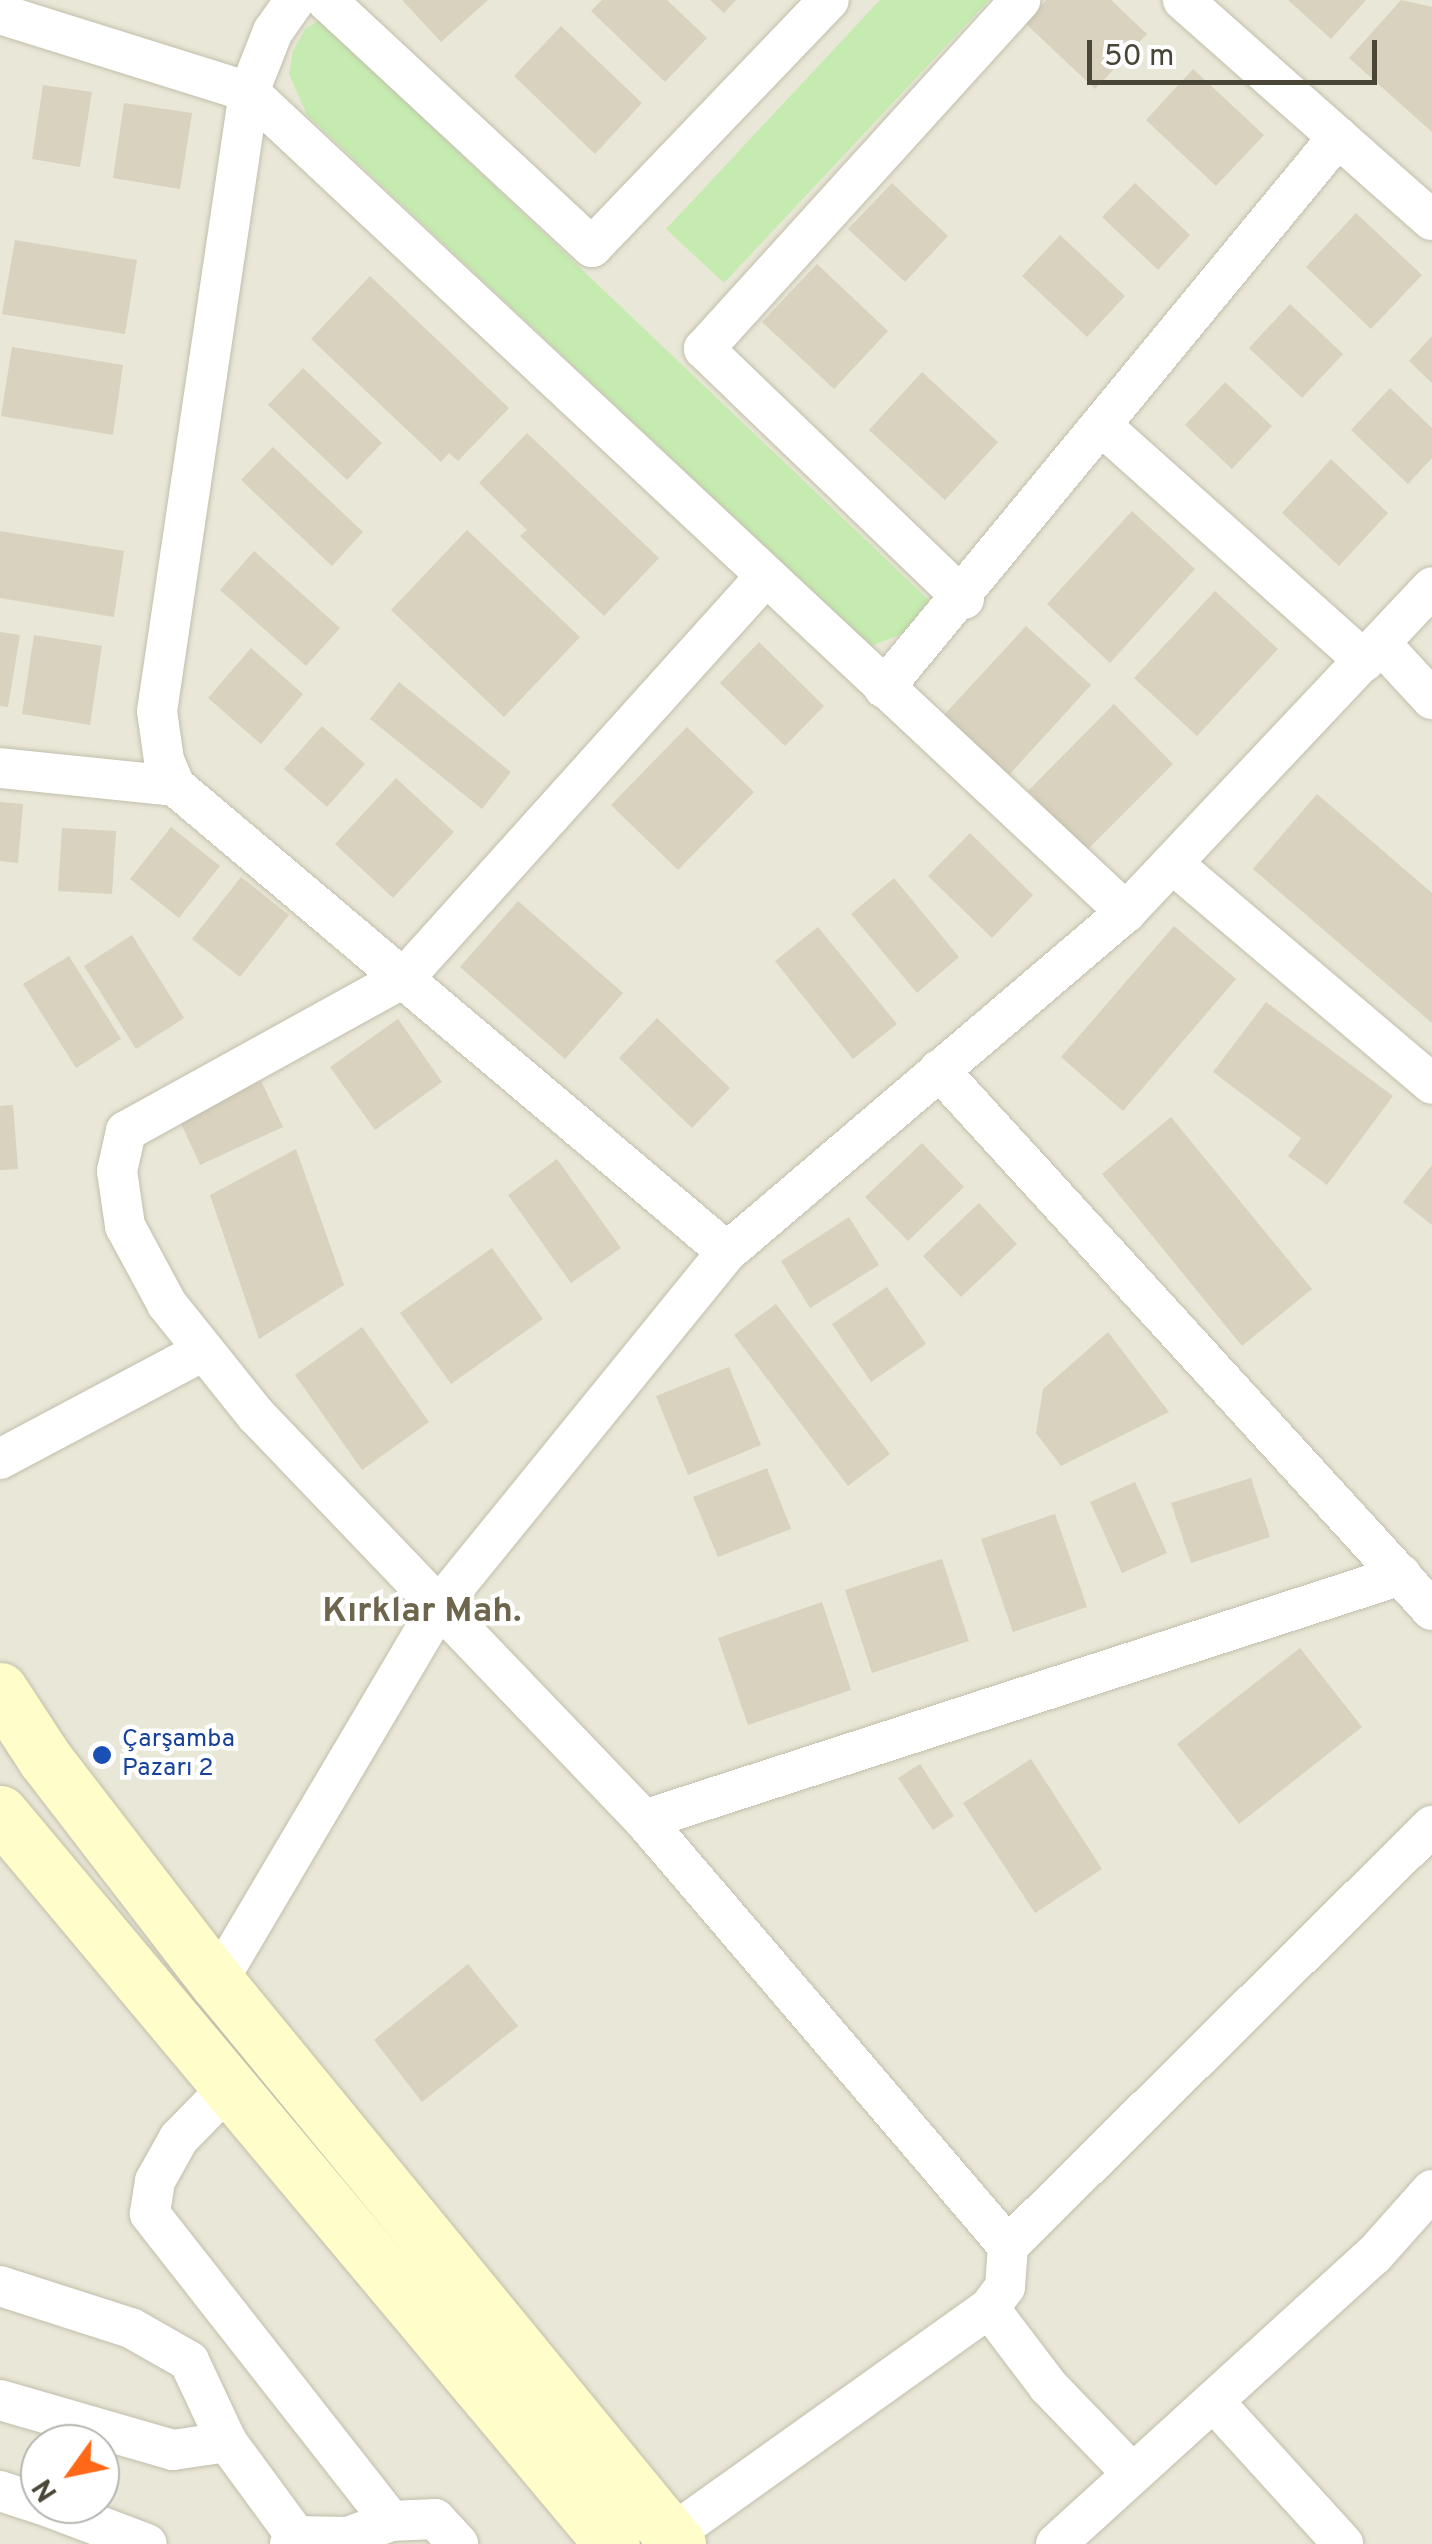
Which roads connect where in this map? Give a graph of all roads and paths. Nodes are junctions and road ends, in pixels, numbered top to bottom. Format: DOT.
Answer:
graph roads {
  1 [pos="295,0"];
  2 [pos="326,0"];
  3 [pos="830,0"];
  4 [pos="1020,0"];
  5 [pos="1183,0"];
  6 [pos="0,14"];
  7 [pos="250,92"];
  8 [pos="1338,137"];
  9 [pos="1432,220"];
  10 [pos="1103,427"];
  11 [pos="766,577"];
  12 [pos="1432,586"];
  13 [pos="964,599"];
  14 [pos="1373,653"];
  15 [pos="884,688"];
  16 [pos="1432,699"];
  17 [pos="0,768"];
  18 [pos="176,786"];
  19 [pos="1174,865"];
  20 [pos="1126,912"];
  21 [pos="405,977"];
  22 [pos="939,1070"];
  23 [pos="1432,1084"];
  24 [pos="727,1252"];
  25 [pos="203,1351"];
  26 [pos="0,1459"];
  27 [pos="1401,1576"];
  28 [pos="439,1606"];
  29 [pos="1432,1610"];
  30 [pos="0,1690"];
  31 [pos="0,1813"];
  32 [pos="644,1820"];
  33 [pos="1432,1826"];
  34 [pos="216,1982"];
  35 [pos="230,2086"];
  36 [pos="1432,2190"];
  37 [pos="1008,2246"];
  38 [pos="0,2286"];
  39 [pos="989,2308"];
  40 [pos="0,2400"];
  41 [pos="1214,2402"];
  42 [pos="227,2442"];
  43 [pos="1130,2470"];
  44 [pos="392,2521"];
  45 [pos="94,2524"];
  46 [pos="293,2540"];
  47 [pos="674,2540"];
  48 [pos="147,2544"];
  49 [pos="458,2544"];
  50 [pos="612,2544"];
  51 [pos="1056,2544"];
  52 [pos="1343,2544"];
  1 -- 7 [label="street"];
  2 -- 3 [label="street"];
  4 -- 13 [label="street"];
  5 -- 8 [label="street"];
  6 -- 7 [label="street"];
  7 -- 11 [label="street"];
  7 -- 18 [label="street"];
  8 -- 9 [label="street"];
  8 -- 10 [label="street"];
  10 -- 13 [label="street"];
  10 -- 14 [label="street"];
  11 -- 15 [label="street"];
  11 -- 21 [label="street"];
  12 -- 14 [label="street"];
  13 -- 15 [label="street"];
  14 -- 16 [label="street"];
  14 -- 19 [label="street"];
  15 -- 20 [label="street"];
  17 -- 18 [label="street"];
  18 -- 21 [label="street"];
  19 -- 20 [label="street"];
  19 -- 23 [label="street"];
  20 -- 22 [label="street"];
  21 -- 24 [label="street"];
  21 -- 25 [label="street"];
  22 -- 24 [label="street"];
  22 -- 27 [label="street"];
  24 -- 28 [label="street"];
  25 -- 26 [label="street"];
  25 -- 28 [label="street"];
  27 -- 29 [label="street"];
  27 -- 32 [label="street"];
  28 -- 32 [label="street"];
  28 -- 34 [label="street"];
  30 -- 34 [label="main road"];
  31 -- 35 [label="main road"];
  32 -- 37 [label="street"];
  33 -- 37 [label="street"];
  34 -- 47 [label="main road"];
  35 -- 44 [label="street"];
  35 -- 50 [label="main road"];
  36 -- 41 [label="street"];
  37 -- 39 [label="street"];
  38 -- 42 [label="street"];
  39 -- 43 [label="street"];
  39 -- 47 [label="street"];
  40 -- 42 [label="street"];
  41 -- 43 [label="street"];
  41 -- 52 [label="street"];
  42 -- 46 [label="street"];
  43 -- 51 [label="street"];
  44 -- 46 [label="street"];
  44 -- 49 [label="street"];
  45 -- 48 [label="street"];
}
